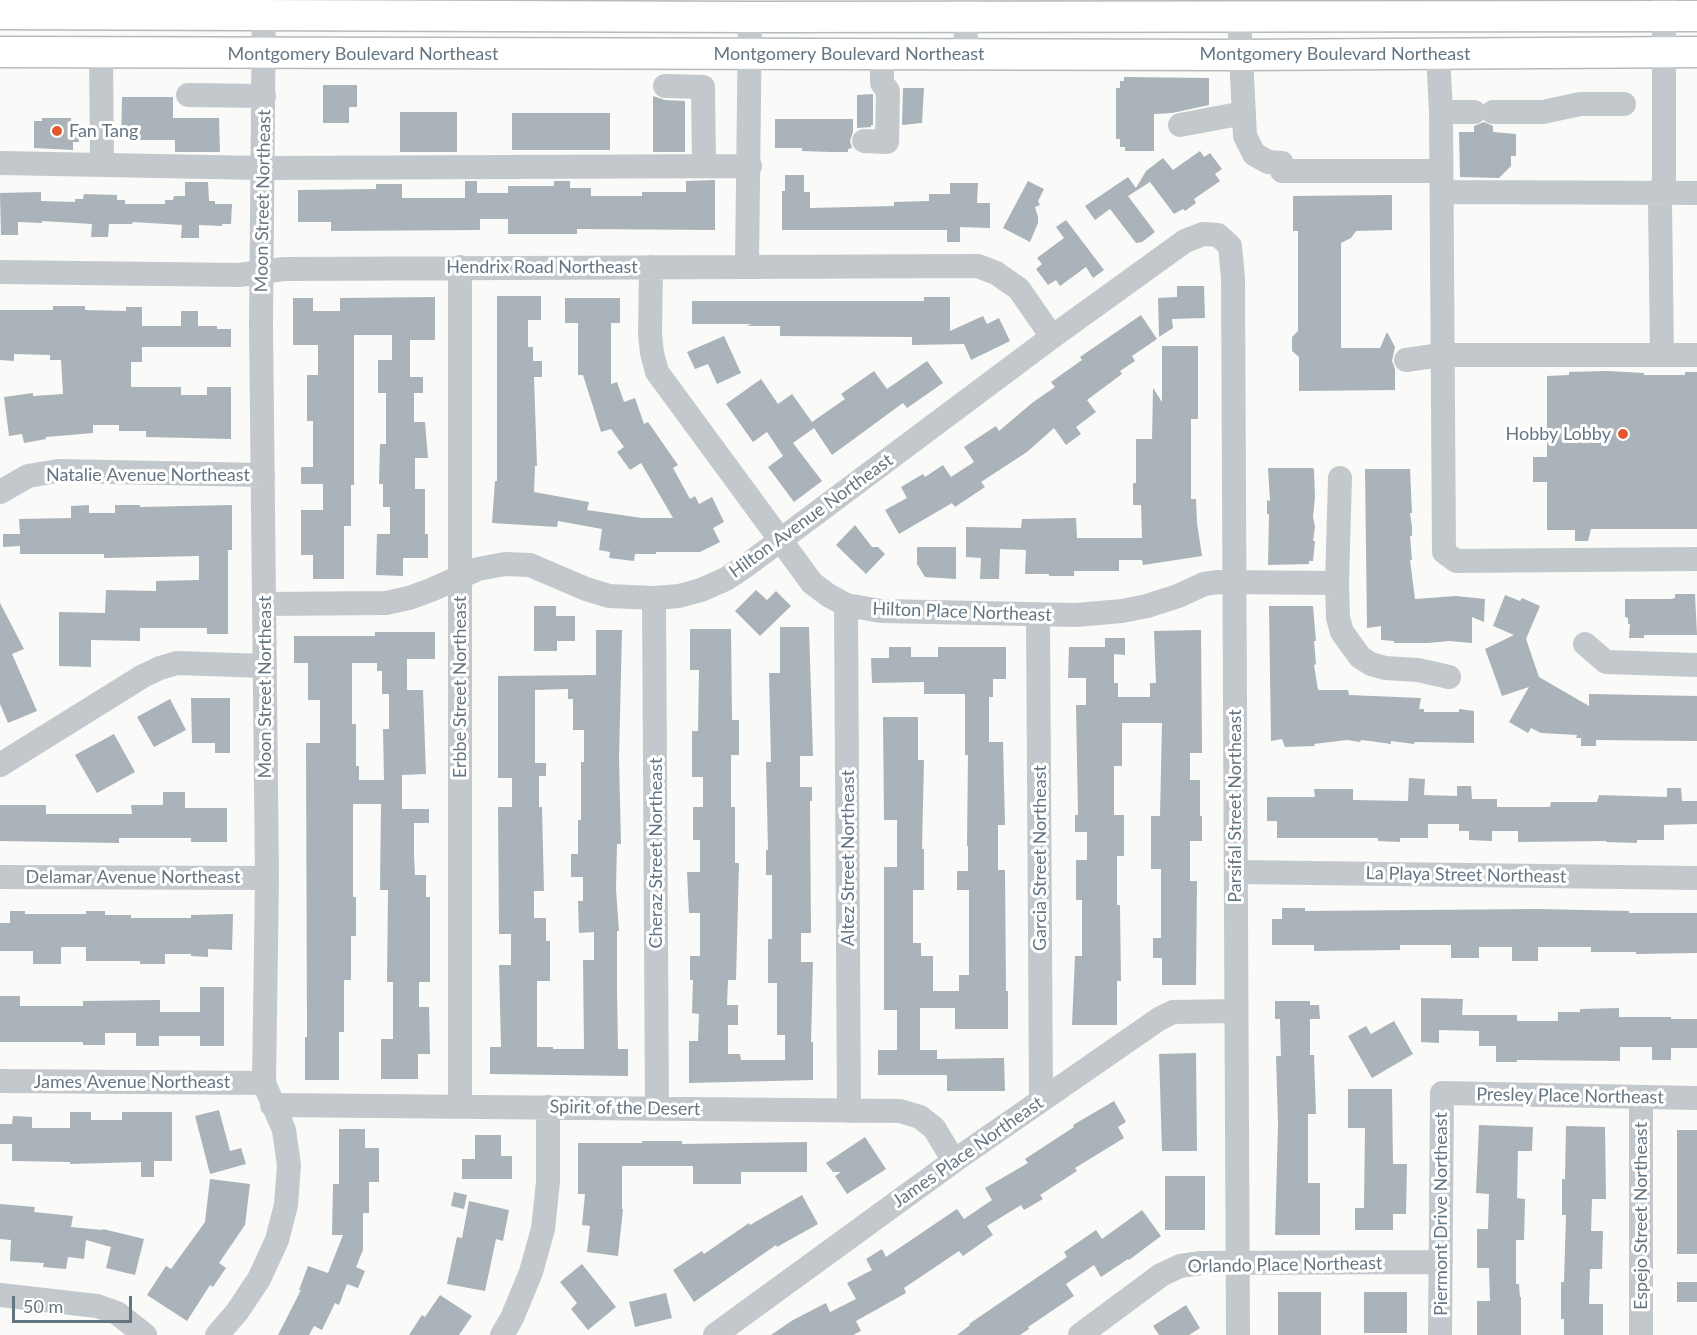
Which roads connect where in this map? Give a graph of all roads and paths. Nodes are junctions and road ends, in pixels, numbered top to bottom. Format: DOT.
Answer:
graph roads {
  1 [pos="264,8"];
  2 [pos="436,8"];
  3 [pos="580,8"];
  4 [pos="965,8"];
  5 [pos="1664,8"];
  6 [pos="0,14"];
  7 [pos="1239,16"];
  8 [pos="1697,16"];
  9 [pos="750,17"];
  10 [pos="1665,51"];
  11 [pos="0,52"];
  12 [pos="1697,52"];
  13 [pos="101,53"];
  14 [pos="264,54"];
  15 [pos="749,54"];
  16 [pos="882,54"];
  17 [pos="966,54"];
  18 [pos="1438,54"];
  19 [pos="1240,55"];
  20 [pos="665,86"];
  21 [pos="188,96"];
  22 [pos="264,96"];
  23 [pos="1624,104"];
  24 [pos="1441,112"];
  25 [pos="1244,113"];
  26 [pos="1180,125"];
  27 [pos="864,141"];
  28 [pos="0,162"];
  29 [pos="102,165"];
  30 [pos="704,166"];
  31 [pos="750,166"];
  32 [pos="262,168"];
  33 [pos="1441,182"];
  34 [pos="1662,193"];
  35 [pos="1697,193"];
  36 [pos="747,266"];
  37 [pos="460,267"];
  38 [pos="651,267"];
  39 [pos="262,271"];
  40 [pos="0,272"];
  41 [pos="1233,278"];
  42 [pos="1052,337"];
  43 [pos="1441,356"];
  44 [pos="1662,356"];
  45 [pos="1697,356"];
  46 [pos="1406,360"];
  47 [pos="263,475"];
  48 [pos="1340,478"];
  49 [pos="0,492"];
  50 [pos="780,539"];
  51 [pos="1697,559"];
  52 [pos="460,576"];
  53 [pos="1234,582"];
  54 [pos="1337,583"];
  55 [pos="654,598"];
  56 [pos="265,604"];
  57 [pos="846,604"];
  58 [pos="1038,615"];
  59 [pos="1585,644"];
  60 [pos="1697,665"];
  61 [pos="265,666"];
  62 [pos="1449,677"];
  63 [pos="0,765"];
  64 [pos="1236,872"];
  65 [pos="0,877"];
  66 [pos="267,878"];
  67 [pos="1697,878"];
  68 [pos="1236,1011"];
  69 [pos="0,1081"];
  70 [pos="1442,1093"];
  71 [pos="268,1094"];
  72 [pos="1641,1097"];
  73 [pos="1697,1098"];
  74 [pos="1041,1100"];
  75 [pos="460,1106"];
  76 [pos="548,1107"];
  77 [pos="657,1109"];
  78 [pos="849,1111"];
  79 [pos="954,1161"];
  80 [pos="1441,1262"];
  81 [pos="1237,1263"];
  82 [pos="0,1295"];
  83 [pos="145,1335"];
  84 [pos="217,1335"];
  85 [pos="502,1335"];
  86 [pos="715,1335"];
  87 [pos="1080,1335"];
  88 [pos="1238,1335"];
  89 [pos="1440,1335"];
  90 [pos="1641,1335"];
  1 -- 2 [label="main road, Montgomery Boulevard Northeast"];
  1 -- 6 [label="main road, Montgomery Boulevard Northeast"];
  1 -- 14 [label="street, Moon Street Northeast"];
  2 -- 3 [label="main road, Montgomery Boulevard Northeast"];
  3 -- 9 [label="main road, Montgomery Boulevard Northeast"];
  4 -- 7 [label="main road, Montgomery Boulevard Northeast"];
  4 -- 9 [label="main road, Montgomery Boulevard Northeast"];
  4 -- 17 [label="street"];
  5 -- 7 [label="main road, Montgomery Boulevard Northeast"];
  5 -- 8 [label="main road, Montgomery Boulevard Northeast"];
  5 -- 10 [label="street"];
  7 -- 19 [label="street"];
  9 -- 15 [label="street"];
  10 -- 12 [label="main road, Montgomery Boulevard Northeast"];
  10 -- 18 [label="main road, Montgomery Boulevard Northeast"];
  10 -- 34 [label="street"];
  11 -- 13 [label="main road, Montgomery Boulevard Northeast"];
  13 -- 14 [label="main road, Montgomery Boulevard Northeast"];
  13 -- 29 [label="street"];
  14 -- 15 [label="main road, Montgomery Boulevard Northeast"];
  14 -- 22 [label="street, Moon Street Northeast"];
  15 -- 16 [label="main road, Montgomery Boulevard Northeast"];
  15 -- 31 [label="street"];
  16 -- 17 [label="main road, Montgomery Boulevard Northeast"];
  16 -- 27 [label="street"];
  17 -- 19 [label="main road, Montgomery Boulevard Northeast"];
  18 -- 19 [label="main road, Montgomery Boulevard Northeast"];
  18 -- 24 [label="street"];
  19 -- 25 [label="street"];
  20 -- 30 [label="street"];
  21 -- 22 [label="street"];
  22 -- 32 [label="street, Moon Street Northeast"];
  23 -- 24 [label="street"];
  24 -- 33 [label="street"];
  25 -- 26 [label="street"];
  25 -- 33 [label="street"];
  28 -- 29 [label="street"];
  29 -- 32 [label="street"];
  30 -- 31 [label="street"];
  30 -- 32 [label="street"];
  31 -- 36 [label="street"];
  32 -- 39 [label="street, Moon Street Northeast"];
  33 -- 34 [label="street"];
  33 -- 43 [label="street"];
  34 -- 35 [label="street"];
  34 -- 44 [label="street"];
  36 -- 38 [label="street, Hendrix Road Northeast"];
  36 -- 42 [label="street, Hendrix Road Northeast"];
  37 -- 38 [label="street, Hendrix Road Northeast"];
  37 -- 39 [label="street, Hendrix Road Northeast"];
  37 -- 52 [label="street, Erbbe Street Northeast"];
  38 -- 50 [label="street, Hilton Place Northeast"];
  39 -- 40 [label="street, Hendrix Road Northeast"];
  39 -- 47 [label="street, Moon Street Northeast"];
  41 -- 42 [label="street, Hilton Avenue Northeast"];
  41 -- 53 [label="street, Parsifal Street Northeast"];
  42 -- 50 [label="street, Hilton Avenue Northeast"];
  43 -- 44 [label="street"];
  43 -- 46 [label="street"];
  43 -- 51 [label="street"];
  44 -- 45 [label="street"];
  47 -- 49 [label="street, Natalie Avenue Northeast"];
  47 -- 56 [label="street, Moon Street Northeast"];
  48 -- 54 [label="street"];
  50 -- 55 [label="street, Hilton Avenue Northeast"];
  50 -- 57 [label="street, Hilton Place Northeast"];
  52 -- 55 [label="street, Hilton Avenue Northeast"];
  52 -- 56 [label="street, Hilton Avenue Northeast"];
  52 -- 75 [label="street, Erbbe Street Northeast"];
  53 -- 54 [label="street, Hilton Place Northeast"];
  53 -- 58 [label="street, Hilton Place Northeast"];
  53 -- 64 [label="street, Parsifal Street Northeast"];
  54 -- 62 [label="street"];
  55 -- 77 [label="street, Cheraz Street Northeast"];
  56 -- 61 [label="street, Moon Street Northeast"];
  57 -- 58 [label="street, Hilton Place Northeast"];
  57 -- 78 [label="street, Altez Street Northeast"];
  58 -- 74 [label="street, Garcia Street Northeast"];
  59 -- 60 [label="street"];
  61 -- 63 [label="street"];
  61 -- 66 [label="street, Moon Street Northeast"];
  64 -- 67 [label="street, La Playa Street Northeast"];
  64 -- 68 [label="street, Parsifal Street Northeast"];
  65 -- 66 [label="street, Delamar Avenue Northeast"];
  66 -- 71 [label="street, Moon Street Northeast"];
  68 -- 74 [label="street, James Place Northeast"];
  68 -- 81 [label="street, Parsifal Street Northeast"];
  69 -- 71 [label="street, James Avenue Northeast"];
  70 -- 72 [label="street, Presley Place Northeast"];
  70 -- 80 [label="street, Piermont Drive Northeast"];
  71 -- 75 [label="street, Spirit of the Desert"];
  71 -- 84 [label="street, Moon Street Northeast"];
  72 -- 73 [label="street, Presley Place Northeast"];
  72 -- 90 [label="street, Espejo Street Northeast"];
  74 -- 79 [label="street, James Place Northeast"];
  75 -- 76 [label="street, Spirit of the Desert"];
  76 -- 77 [label="street, Spirit of the Desert"];
  76 -- 85 [label="street"];
  77 -- 78 [label="street, Spirit of the Desert"];
  78 -- 79 [label="street, Spirit of the Desert"];
  79 -- 86 [label="street, James Place Northeast"];
  80 -- 81 [label="street, Orlando Place Northeast"];
  80 -- 89 [label="street, Piermont Drive Northeast"];
  81 -- 87 [label="street, Orlando Place Northeast"];
  81 -- 88 [label="street, Parsifal Street Northeast"];
  82 -- 83 [label="street"];
}
